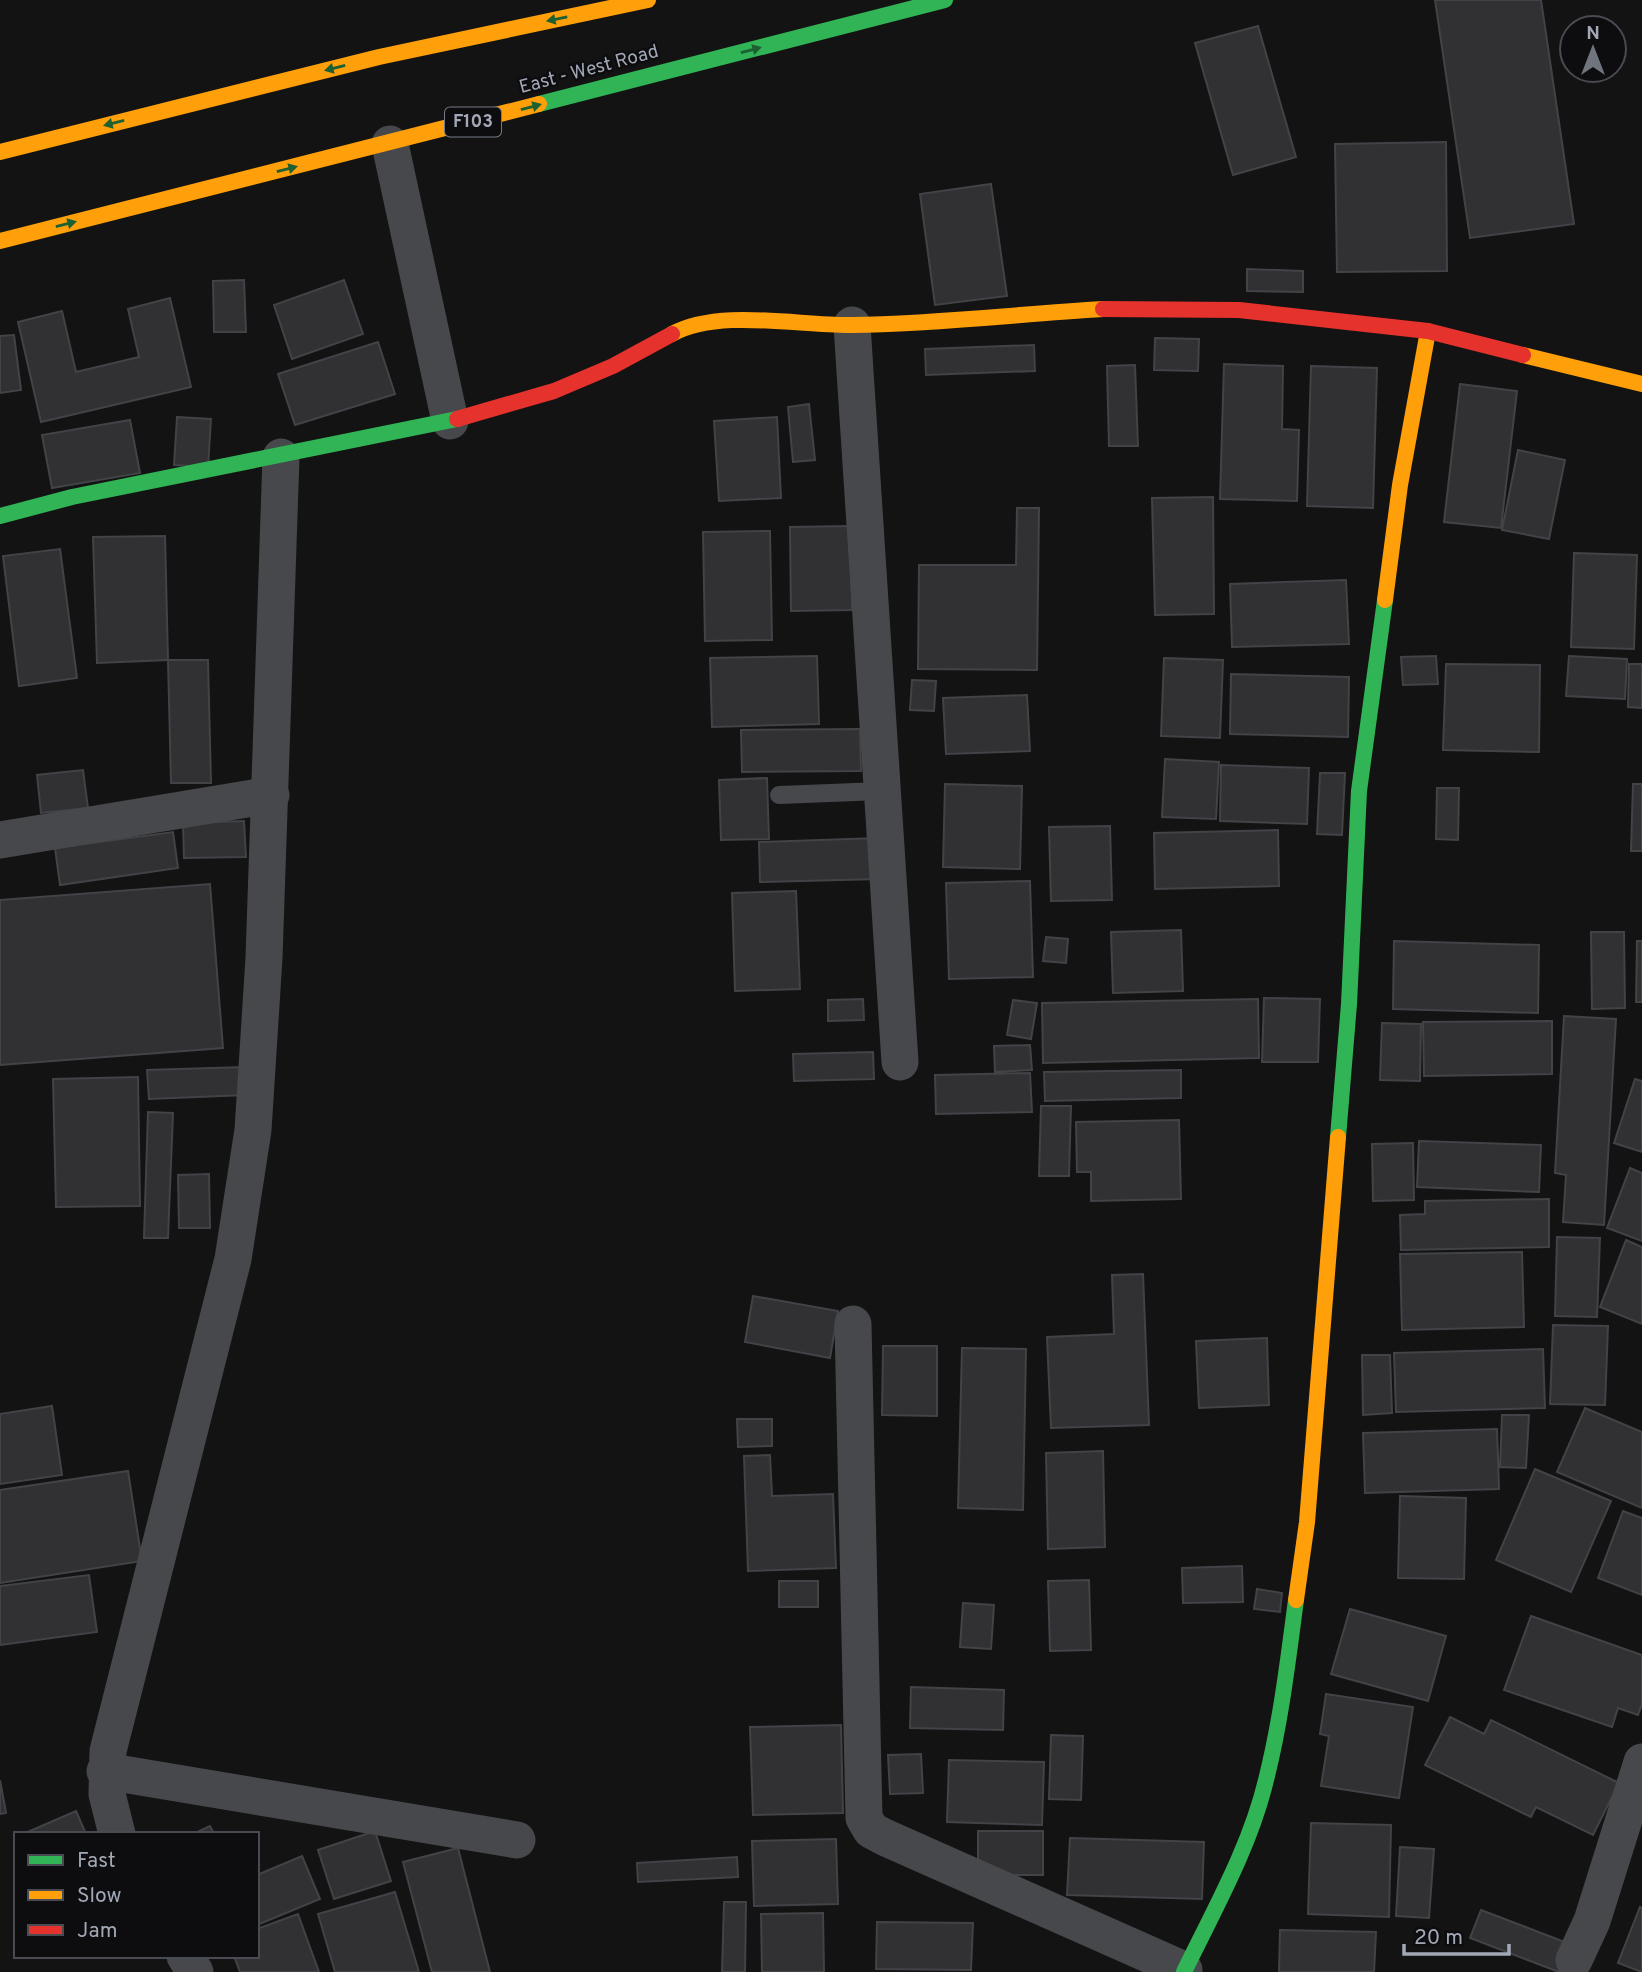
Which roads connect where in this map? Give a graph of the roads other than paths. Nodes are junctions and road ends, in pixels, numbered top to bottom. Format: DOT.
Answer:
graph roads {
  1 [pos="944,0"];
  2 [pos="626,2"];
  3 [pos="390,144"];
  4 [pos="0,152"];
  5 [pos="0,241"];
  6 [pos="852,325"];
  7 [pos="1428,331"];
  8 [pos="1642,384"];
  9 [pos="450,421"];
  10 [pos="281,457"];
  11 [pos="0,516"];
  12 [pos="881,791"];
  13 [pos="271,795"];
  14 [pos="779,795"];
  15 [pos="0,840"];
  16 [pos="900,1062"];
  17 [pos="853,1324"];
  18 [pos="1642,1762"];
  19 [pos="105,1771"];
  20 [pos="116,1832"];
  21 [pos="517,1840"];
  22 [pos="1574,1960"];
  23 [pos="1184,1971"];
  3 -- 1 [label="street, East - West Road / F103, one-way"];
  2 -- 4 [label="street, one-way"];
  5 -- 3 [label="street, East - West Road / F103, one-way"];
  3 -- 9 [label="street"];
  6 -- 7 [label="street"];
  6 -- 9 [label="street"];
  6 -- 12 [label="street"];
  7 -- 8 [label="street"];
  7 -- 23 [label="street"];
  9 -- 10 [label="street"];
  10 -- 11 [label="street"];
  10 -- 13 [label="street"];
  12 -- 14 [label="lane"];
  12 -- 16 [label="street"];
  13 -- 15 [label="street"];
  13 -- 19 [label="street"];
  17 -- 23 [label="street"];
  18 -- 22 [label="street"];
  19 -- 20 [label="street"];
  19 -- 21 [label="street"];
}
